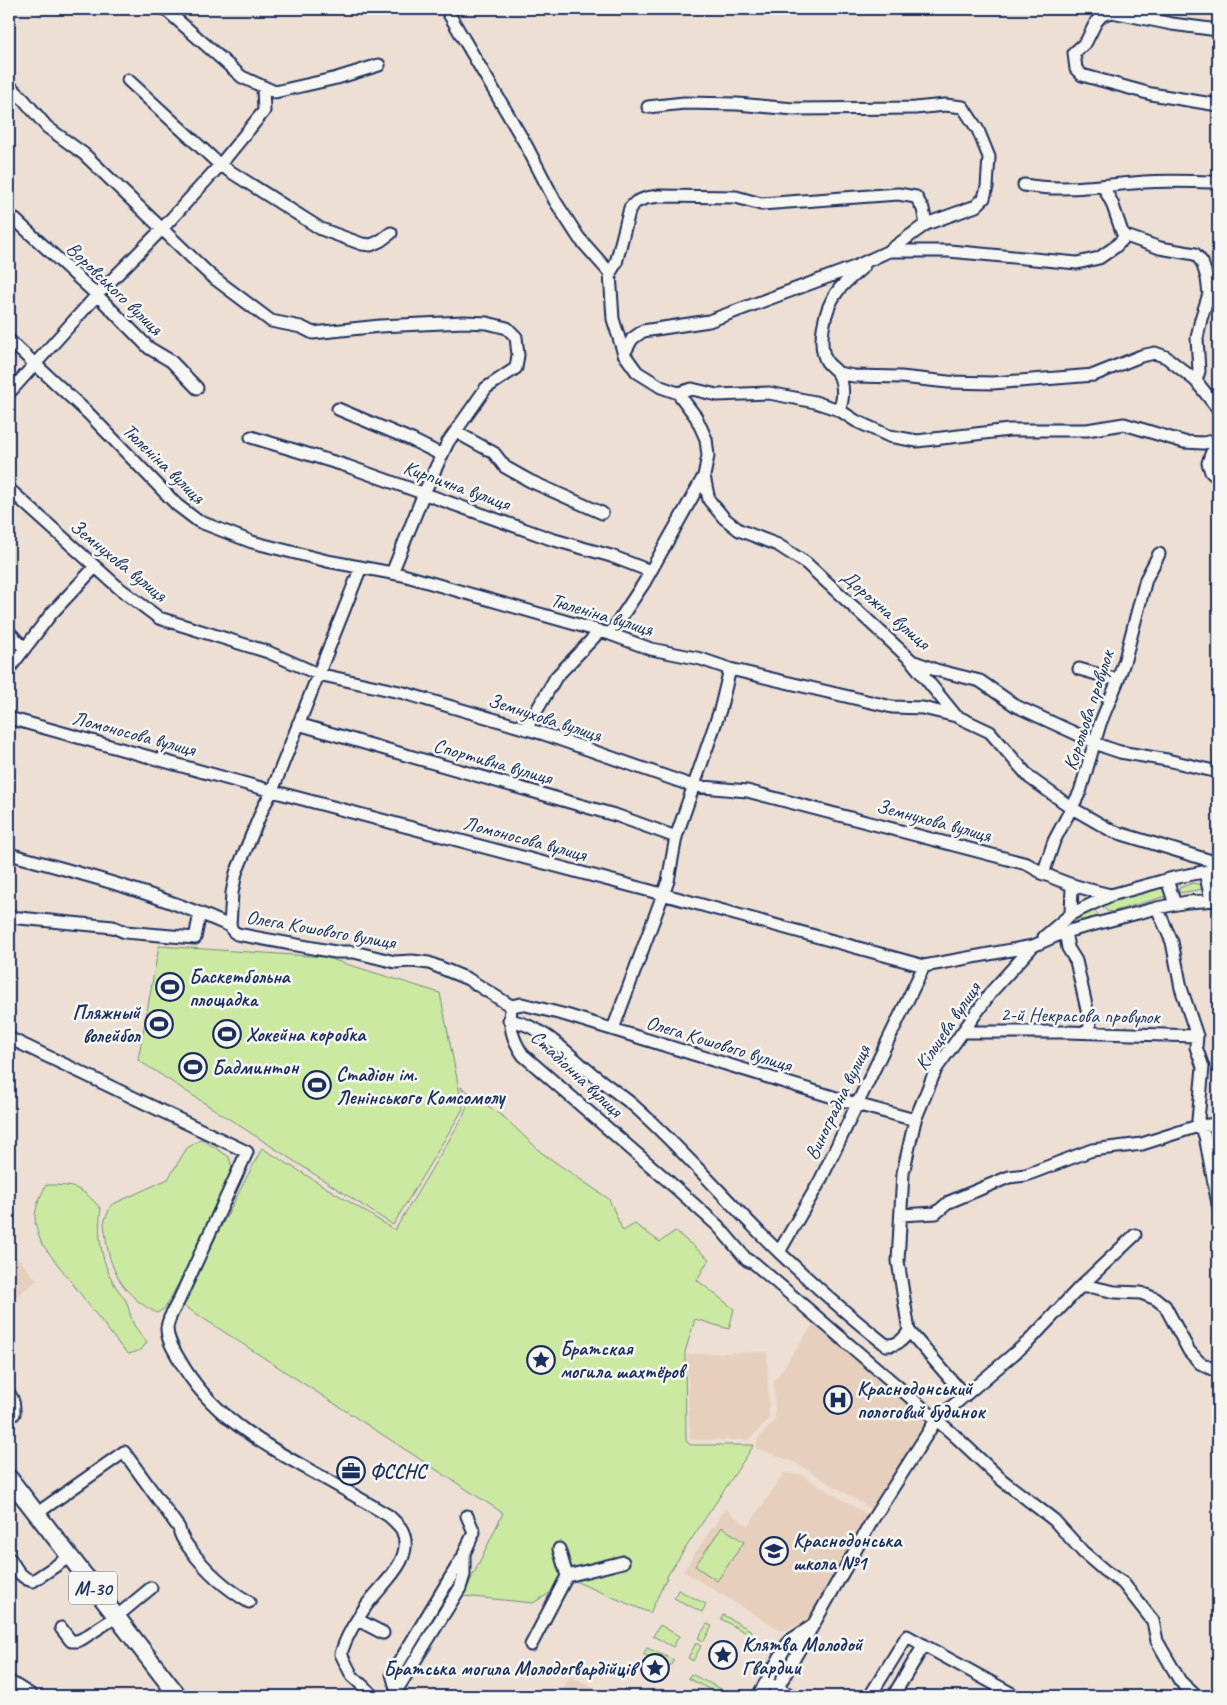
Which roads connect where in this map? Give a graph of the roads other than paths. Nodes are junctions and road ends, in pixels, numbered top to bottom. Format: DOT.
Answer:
graph roads {
  1 [pos="166,9"];
  2 [pos="446,9"];
  3 [pos="1218,30"];
  4 [pos="379,65"];
  5 [pos="128,80"];
  6 [pos="9,85"];
  7 [pos="263,88"];
  8 [pos="1218,104"];
  9 [pos="648,107"];
  10 [pos="220,165"];
  11 [pos="1218,182"];
  12 [pos="1024,185"];
  13 [pos="1103,186"];
  14 [pos="9,214"];
  15 [pos="926,224"];
  16 [pos="162,229"];
  17 [pos="391,233"];
  18 [pos="1126,236"];
  19 [pos="889,251"];
  20 [pos="869,261"];
  21 [pos="610,273"];
  22 [pos="97,295"];
  23 [pos="9,340"];
  24 [pos="624,354"];
  25 [pos="35,364"];
  26 [pos="838,373"];
  27 [pos="1196,381"];
  28 [pos="196,388"];
  29 [pos="9,393"];
  30 [pos="678,393"];
  31 [pos="338,409"];
  32 [pos="1218,409"];
  33 [pos="839,410"];
  34 [pos="456,432"];
  35 [pos="251,437"];
  36 [pos="1218,440"];
  37 [pos="1218,445"];
  38 [pos="442,455"];
  39 [pos="704,476"];
  40 [pos="1218,478"];
  41 [pos="9,489"];
  42 [pos="424,493"];
  43 [pos="602,513"];
  44 [pos="1159,554"];
  45 [pos="95,567"];
  46 [pos="361,567"];
  47 [pos="650,571"];
  48 [pos="392,573"];
  49 [pos="9,632"];
  50 [pos="605,633"];
  51 [pos="24,648"];
  52 [pos="912,661"];
  53 [pos="9,669"];
  54 [pos="730,669"];
  55 [pos="1079,669"];
  56 [pos="318,674"];
  57 [pos="1118,680"];
  58 [pos="956,716"];
  59 [pos="9,718"];
  60 [pos="298,724"];
  61 [pos="526,729"];
  62 [pos="1094,741"];
  63 [pos="1218,772"];
  64 [pos="693,786"];
  65 [pos="272,791"];
  66 [pos="1072,808"];
  67 [pos="676,837"];
  68 [pos="9,854"];
  69 [pos="1218,863"];
  70 [pos="1218,869"];
  71 [pos="1205,872"];
  72 [pos="1043,874"];
  73 [pos="1167,880"];
  74 [pos="1072,886"];
  75 [pos="662,894"];
  76 [pos="1111,895"];
  77 [pos="1215,899"];
  78 [pos="1096,902"];
  79 [pos="1174,904"];
  80 [pos="1157,908"];
  81 [pos="200,913"];
  82 [pos="1071,914"];
  83 [pos="9,917"];
  84 [pos="1106,921"];
  85 [pos="230,926"];
  86 [pos="1065,932"];
  87 [pos="1033,946"];
  88 [pos="924,966"];
  89 [pos="511,1006"];
  90 [pos="509,1020"];
  91 [pos="613,1029"];
  92 [pos="963,1032"];
  93 [pos="1089,1033"];
  94 [pos="1197,1036"];
  95 [pos="9,1038"];
  96 [pos="856,1104"];
  97 [pos="915,1120"];
  98 [pos="1218,1124"];
  99 [pos="1201,1126"];
  100 [pos="1218,1204"];
  101 [pos="901,1216"];
  102 [pos="1135,1235"];
  103 [pos="779,1252"];
  104 [pos="1080,1287"];
  105 [pos="909,1331"];
  106 [pos="1218,1372"];
  107 [pos="9,1393"];
  108 [pos="965,1396"];
  109 [pos="9,1418"];
  110 [pos="936,1420"];
  111 [pos="10,1484"];
  112 [pos="36,1514"];
  113 [pos="467,1516"];
  114 [pos="559,1549"];
  115 [pos="69,1557"];
  116 [pos="10,1559"];
  117 [pos="623,1562"];
  118 [pos="567,1576"];
  119 [pos="152,1588"];
  120 [pos="249,1602"];
  121 [pos="116,1617"];
  122 [pos="358,1620"];
  123 [pos="813,1625"];
  124 [pos="61,1628"];
  125 [pos="383,1633"];
  126 [pos="531,1645"];
  127 [pos="924,1646"];
  128 [pos="766,1682"];
  129 [pos="9,1684"];
  130 [pos="776,1692"];
  131 [pos="395,1694"];
  132 [pos="30,1696"];
  133 [pos="178,1696"];
  134 [pos="374,1696"];
  135 [pos="758,1696"];
  136 [pos="792,1696"];
  137 [pos="870,1696"];
  138 [pos="893,1696"];
  139 [pos="1016,1696"];
  140 [pos="1196,1696"];
  1 -- 7 [label="street"];
  2 -- 21 [label="street"];
  3 -- 8 [label="street"];
  4 -- 7 [label="street"];
  5 -- 10 [label="street"];
  6 -- 16 [label="street"];
  7 -- 10 [label="street"];
  9 -- 15 [label="street"];
  10 -- 16 [label="street"];
  10 -- 17 [label="street"];
  11 -- 13 [label="street"];
  12 -- 13 [label="street"];
  13 -- 18 [label="street"];
  14 -- 22 [label="street, Воровського вулиця"];
  15 -- 19 [label="street"];
  15 -- 21 [label="street"];
  16 -- 22 [label="street"];
  16 -- 34 [label="street"];
  18 -- 19 [label="street"];
  18 -- 27 [label="street"];
  19 -- 20 [label="street"];
  20 -- 24 [label="street"];
  20 -- 26 [label="street"];
  21 -- 24 [label="street"];
  22 -- 25 [label="street"];
  22 -- 28 [label="street, Воровського вулиця"];
  23 -- 25 [label="street, Тюленіна вулиця"];
  24 -- 30 [label="street"];
  25 -- 29 [label="street"];
  25 -- 46 [label="street, Тюленіна вулиця"];
  26 -- 27 [label="street"];
  26 -- 33 [label="street"];
  27 -- 32 [label="street"];
  30 -- 33 [label="street"];
  30 -- 39 [label="street"];
  31 -- 38 [label="street"];
  33 -- 36 [label="street"];
  34 -- 38 [label="street"];
  34 -- 43 [label="street"];
  35 -- 42 [label="street, Кирпична вулиця"];
  37 -- 40 [label="street"];
  38 -- 42 [label="street"];
  39 -- 47 [label="street"];
  39 -- 52 [label="street, Дорожна вулиця"];
  41 -- 45 [label="street, Земнухова вулиця"];
  42 -- 47 [label="street, Кирпична вулиця"];
  42 -- 48 [label="street"];
  44 -- 57 [label="street, Корольова провулок"];
  45 -- 51 [label="street"];
  45 -- 56 [label="street, Земнухова вулиця"];
  46 -- 48 [label="street, Тюленіна вулиця"];
  46 -- 56 [label="street"];
  47 -- 50 [label="street"];
  48 -- 50 [label="street, Тюленіна вулиця"];
  49 -- 51 [label="street"];
  50 -- 54 [label="street, Тюленіна вулиця"];
  50 -- 61 [label="street"];
  51 -- 53 [label="street"];
  52 -- 58 [label="street"];
  52 -- 62 [label="street, Дорожна вулиця"];
  54 -- 58 [label="street, Тюленіна вулиця"];
  54 -- 64 [label="street"];
  55 -- 57 [label="street"];
  56 -- 60 [label="street"];
  56 -- 61 [label="street, Земнухова вулиця"];
  57 -- 62 [label="street, Корольова провулок"];
  58 -- 66 [label="street, Тюленіна вулиця"];
  59 -- 65 [label="street, Ломоносова вулиця"];
  60 -- 65 [label="street"];
  60 -- 67 [label="street, Спортивна вулиця"];
  61 -- 64 [label="street, Земнухова вулиця"];
  62 -- 63 [label="street, Дорожна вулиця"];
  62 -- 66 [label="street, Корольова провулок"];
  64 -- 67 [label="street"];
  64 -- 72 [label="street, Земнухова вулиця"];
  65 -- 75 [label="street, Ломоносова вулиця"];
  65 -- 85 [label="street"];
  66 -- 69 [label="street, Тюленіна вулиця"];
  66 -- 72 [label="street, Корольова провулок"];
  67 -- 75 [label="street"];
  68 -- 81 [label="street, Олега Кошового вулиця"];
  70 -- 71 [label="street"];
  71 -- 73 [label="street"];
  71 -- 77 [label="street"];
  72 -- 74 [label="street, Земнухова вулиця"];
  73 -- 76 [label="street"];
  73 -- 79 [label="street"];
  74 -- 76 [label="street, Земнухова вулиця"];
  74 -- 82 [label="street"];
  75 -- 88 [label="street, Ломоносова вулиця"];
  75 -- 91 [label="street"];
  76 -- 78 [label="street"];
  77 -- 79 [label="street, Кільцева вулиця"];
  78 -- 82 [label="street"];
  78 -- 84 [label="street"];
  79 -- 80 [label="street, Кільцева вулиця"];
  80 -- 84 [label="street, Кільцева вулиця"];
  80 -- 94 [label="street"];
  81 -- 83 [label="street"];
  81 -- 85 [label="street, Олега Кошового вулиця"];
  82 -- 87 [label="street"];
  84 -- 86 [label="street, Кільцева вулиця"];
  85 -- 89 [label="street, Олега Кошового вулиця"];
  86 -- 87 [label="street, Кільцева вулиця"];
  86 -- 93 [label="street"];
  87 -- 88 [label="street, Ломоносова вулиця"];
  87 -- 92 [label="street, Кільцева вулиця"];
  88 -- 96 [label="street, Виноградна вулиця"];
  89 -- 90 [label="street"];
  89 -- 91 [label="street, Олега Кошового вулиця"];
  90 -- 103 [label="street, Стадіонна вулиця"];
  90 -- 110 [label="street, Стадіонна вулиця"];
  91 -- 96 [label="street, Олега Кошового вулиця"];
  92 -- 93 [label="street, 2-й Некрасова провулок"];
  92 -- 97 [label="street, Кільцева вулиця"];
  93 -- 94 [label="street, 2-й Некрасова провулок"];
  94 -- 99 [label="street"];
  95 -- 122 [label="street"];
  96 -- 97 [label="street, Олега Кошового вулиця"];
  96 -- 103 [label="street, Виноградна вулиця"];
  97 -- 101 [label="street, Кільцева вулиця"];
  98 -- 99 [label="street"];
  99 -- 100 [label="street"];
  99 -- 101 [label="street"];
  101 -- 105 [label="street, Кільцева вулиця"];
  102 -- 104 [label="street"];
  103 -- 105 [label="street, Стадіонна вулиця"];
  104 -- 106 [label="street"];
  104 -- 108 [label="street"];
  105 -- 108 [label="street"];
  107 -- 109 [label="street"];
  108 -- 110 [label="street"];
  110 -- 123 [label="street"];
  110 -- 140 [label="street, Стадіонна вулиця"];
  111 -- 112 [label="highway, М-30"];
  112 -- 115 [label="highway, М-30"];
  112 -- 120 [label="street"];
  113 -- 131 [label="street"];
  114 -- 118 [label="street"];
  115 -- 116 [label="street"];
  115 -- 121 [label="highway, М-30"];
  117 -- 118 [label="street"];
  118 -- 126 [label="street"];
  119 -- 121 [label="street"];
  121 -- 124 [label="street"];
  121 -- 133 [label="highway, М-30"];
  122 -- 125 [label="street"];
  122 -- 134 [label="street"];
  123 -- 128 [label="street"];
  123 -- 130 [label="street"];
  127 -- 137 [label="street"];
  127 -- 138 [label="street"];
  127 -- 139 [label="street"];
  128 -- 130 [label="street"];
  128 -- 135 [label="street"];
  129 -- 132 [label="main road"];
  130 -- 136 [label="street"];
}
